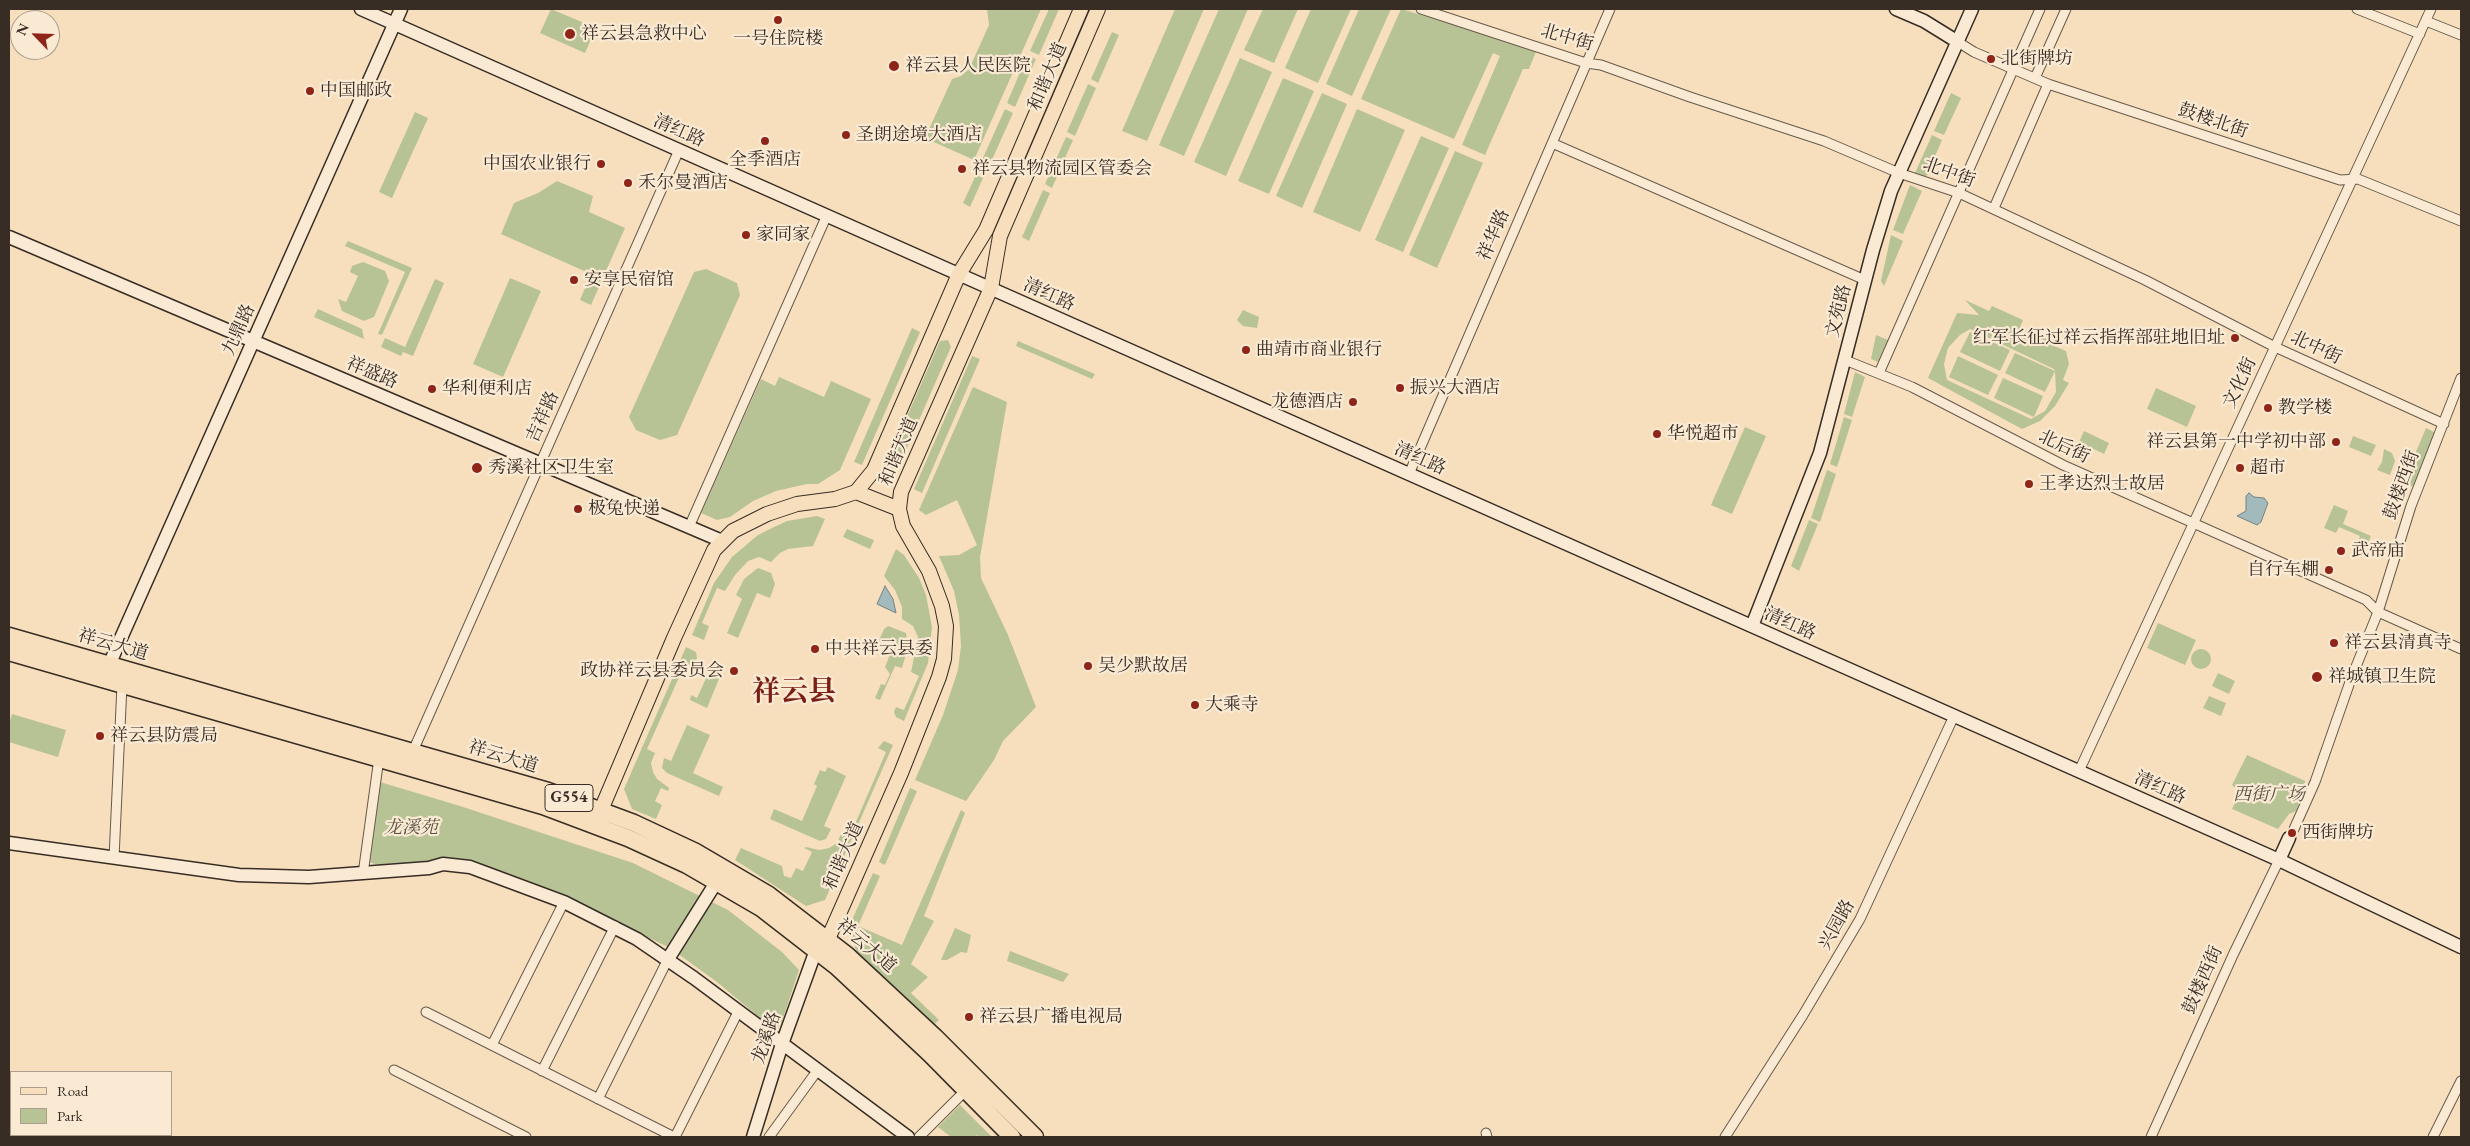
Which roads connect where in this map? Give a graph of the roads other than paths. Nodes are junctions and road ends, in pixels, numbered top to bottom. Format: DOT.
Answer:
graph roads {
  1 [pos="362,9"];
  2 [pos="401,9"];
  3 [pos="1081,9"];
  4 [pos="1098,9"];
  5 [pos="1421,9"];
  6 [pos="1610,9"];
  7 [pos="1896,9"];
  8 [pos="1972,9"];
  9 [pos="2040,9"];
  10 [pos="2066,9"];
  11 [pos="2357,9"];
  12 [pos="2431,9"];
  13 [pos="2426,21"];
  14 [pos="394,23"];
  15 [pos="2420,34"];
  16 [pos="2461,35"];
  17 [pos="1958,42"];
  18 [pos="1586,63"];
  19 [pos="2014,69"];
  20 [pos="2035,78"];
  21 [pos="2048,84"];
  22 [pos="1552,143"];
  23 [pos="679,150"];
  24 [pos="1899,173"];
  25 [pos="2354,180"];
  26 [pos="1959,193"];
  27 [pos="1994,208"];
  28 [pos="827,216"];
  29 [pos="2461,221"];
  30 [pos="9,237"];
  31 [pos="960,274"];
  32 [pos="1865,280"];
  33 [pos="990,288"];
  34 [pos="253,341"];
  35 [pos="2275,347"];
  36 [pos="1845,360"];
  37 [pos="1880,373"];
  38 [pos="2461,378"];
  39 [pos="2445,423"];
  40 [pos="540,464"];
  41 [pos="1409,474"];
  42 [pos="856,492"];
  43 [pos="899,509"];
  44 [pos="2194,523"];
  45 [pos="689,527"];
  46 [pos="722,542"];
  47 [pos="2378,612"];
  48 [pos="1752,626"];
  49 [pos="9,636"];
  50 [pos="2461,649"];
  51 [pos="9,652"];
  52 [pos="106,672"];
  53 [pos="122,685"];
  54 [pos="1954,716"];
  55 [pos="379,758"];
  56 [pos="410,759"];
  57 [pos="2079,771"];
  58 [pos="601,810"];
  59 [pos="2291,834"];
  60 [pos="9,843"];
  61 [pos="114,858"];
  62 [pos="2279,860"];
  63 [pos="363,874"];
  64 [pos="717,881"];
  65 [pos="564,902"];
  66 [pos="615,926"];
  67 [pos="822,944"];
  68 [pos="2461,947"];
  69 [pos="668,959"];
  70 [pos="426,1012"];
  71 [pos="738,1012"];
  72 [pos="782,1044"];
  73 [pos="492,1045"];
  74 [pos="394,1070"];
  75 [pos="542,1071"];
  76 [pos="817,1071"];
  77 [pos="2461,1080"];
  78 [pos="966,1090"];
  79 [pos="598,1099"];
  80 [pos="526,1137"];
  81 [pos="674,1137"];
  82 [pos="753,1137"];
  83 [pos="768,1137"];
  84 [pos="908,1137"];
  85 [pos="919,1137"];
  86 [pos="1012,1137"];
  87 [pos="1035,1137"];
  88 [pos="1725,1137"];
  89 [pos="2151,1137"];
  90 [pos="2433,1137"];
  1 -- 14 [label="main road, 清红路"];
  2 -- 14 [label="main road, 九鼎路"];
  3 -- 31 [label="main road, 和谐大道"];
  4 -- 33 [label="main road, 和谐大道"];
  5 -- 18 [label="street, 北中街"];
  6 -- 18 [label="street, 祥华路"];
  7 -- 17 [label="main road"];
  8 -- 17 [label="main road, 文苑路"];
  9 -- 19 [label="street"];
  10 -- 20 [label="street"];
  11 -- 15 [label="street"];
  12 -- 13 [label="street, 文化街"];
  13 -- 15 [label="street, 文化街"];
  13 -- 16 [label="street"];
  14 -- 23 [label="main road, 清红路"];
  14 -- 34 [label="main road, 九鼎路"];
  15 -- 25 [label="street, 文化街"];
  17 -- 19 [label="street, 鼓楼北街"];
  17 -- 24 [label="main road, 文苑路"];
  18 -- 22 [label="street, 祥华路"];
  18 -- 24 [label="street, 北中街"];
  19 -- 20 [label="street, 鼓楼北街"];
  19 -- 26 [label="street"];
  20 -- 21 [label="street, 鼓楼北街"];
  21 -- 25 [label="street, 鼓楼北街"];
  21 -- 27 [label="street"];
  22 -- 32 [label="street"];
  22 -- 41 [label="street, 祥华路"];
  23 -- 28 [label="main road, 清红路"];
  23 -- 40 [label="street, 吉祥路"];
  24 -- 26 [label="street, 北中街"];
  24 -- 32 [label="main road, 文苑路"];
  25 -- 29 [label="street, 鼓楼北街"];
  25 -- 35 [label="street, 文化街"];
  26 -- 27 [label="street, 北中街"];
  26 -- 37 [label="street"];
  27 -- 35 [label="street, 北中街"];
  28 -- 31 [label="main road, 清红路"];
  28 -- 45 [label="street"];
  30 -- 34 [label="main road, 祥盛路"];
  31 -- 33 [label="main road, 清红路"];
  31 -- 42 [label="main road, 和谐大道"];
  32 -- 36 [label="main road, 文苑路"];
  33 -- 41 [label="main road, 清红路"];
  33 -- 43 [label="main road, 和谐大道"];
  34 -- 40 [label="main road, 祥盛路"];
  34 -- 52 [label="main road, 九鼎路"];
  35 -- 39 [label="street, 北中街"];
  35 -- 44 [label="street, 文化街"];
  36 -- 37 [label="street, 北后街"];
  36 -- 48 [label="main road, 文苑路"];
  37 -- 44 [label="street, 北后街"];
  38 -- 39 [label="street, 鼓楼西街"];
  39 -- 47 [label="street, 鼓楼西街"];
  40 -- 45 [label="main road, 祥盛路"];
  40 -- 56 [label="street, 吉祥路"];
  41 -- 48 [label="main road, 清红路"];
  42 -- 43 [label="main road"];
  42 -- 46 [label="main road, 和谐大道"];
  43 -- 67 [label="main road, 和谐大道"];
  44 -- 47 [label="street, 北后街"];
  44 -- 57 [label="street, 文化街"];
  45 -- 46 [label="main road, 祥盛路"];
  46 -- 58 [label="main road, 和谐大道"];
  47 -- 50 [label="street, 北后街"];
  47 -- 59 [label="street, 鼓楼西街"];
  48 -- 54 [label="main road, 清红路"];
  49 -- 52 [label="highway, 祥云大道 / G554"];
  51 -- 52 [label="highway, 祥云大道 / G554"];
  52 -- 53 [label="highway, 祥云大道 / G554"];
  52 -- 56 [label="highway, 祥云大道 / G554"];
  53 -- 55 [label="highway, 祥云大道 / G554"];
  53 -- 61 [label="street"];
  54 -- 57 [label="main road, 清红路"];
  54 -- 88 [label="street, 兴园路"];
  55 -- 56 [label="highway, 祥云大道 / G554"];
  55 -- 63 [label="street"];
  56 -- 58 [label="highway, 祥云大道 / G554"];
  56 -- 64 [label="highway, 祥云大道 / G554"];
  57 -- 62 [label="main road, 清红路"];
  58 -- 67 [label="highway, 祥云大道 / G554"];
  59 -- 62 [label="main road, 鼓楼西街"];
  60 -- 61 [label="main road"];
  61 -- 63 [label="main road"];
  62 -- 68 [label="main road, 清红路"];
  62 -- 89 [label="street, 鼓楼西街"];
  63 -- 65 [label="main road"];
  64 -- 67 [label="highway, 祥云大道 / G554"];
  64 -- 69 [label="main road"];
  65 -- 66 [label="main road"];
  65 -- 73 [label="street"];
  66 -- 69 [label="main road"];
  66 -- 75 [label="street"];
  67 -- 72 [label="main road, 龙溪路"];
  67 -- 78 [label="highway, 祥云大道 / G554"];
  67 -- 87 [label="highway, 祥云大道 / G554"];
  69 -- 71 [label="main road"];
  69 -- 79 [label="street"];
  70 -- 73 [label="street"];
  71 -- 72 [label="main road"];
  71 -- 81 [label="street"];
  72 -- 76 [label="main road"];
  72 -- 82 [label="main road, 龙溪路"];
  73 -- 75 [label="street"];
  74 -- 80 [label="street"];
  75 -- 79 [label="street"];
  76 -- 83 [label="street"];
  76 -- 84 [label="main road"];
  77 -- 90 [label="street"];
  78 -- 85 [label="street"];
  78 -- 86 [label="highway, 祥云大道 / G554"];
  79 -- 81 [label="street"];
}
